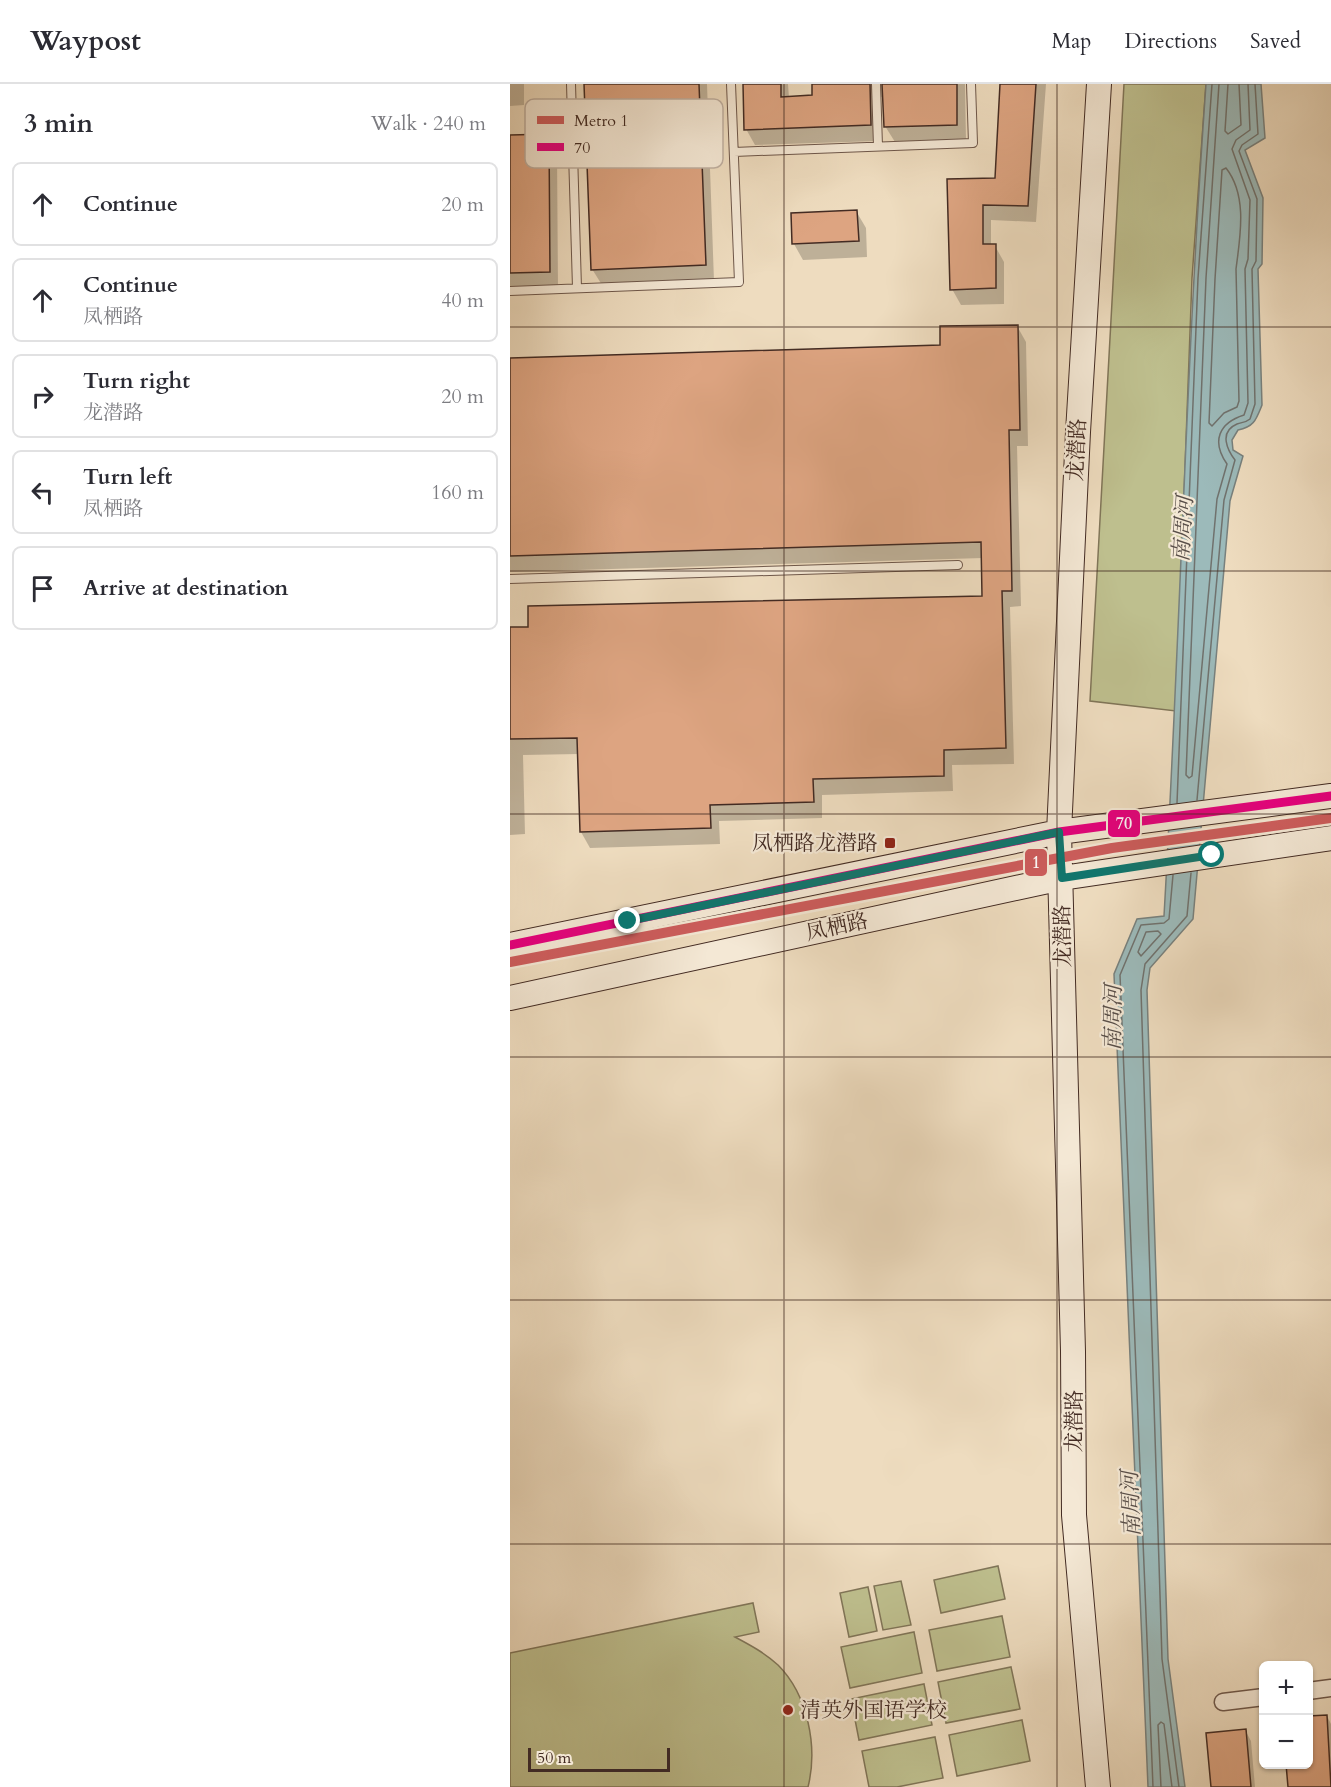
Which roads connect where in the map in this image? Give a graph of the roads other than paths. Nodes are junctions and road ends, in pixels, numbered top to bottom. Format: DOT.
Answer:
graph roads {
  1 [pos="571,84"];
  2 [pos="731,84"];
  3 [pos="876,84"];
  4 [pos="971,84"];
  5 [pos="1099,84"];
  6 [pos="571,99"];
  7 [pos="878,146"];
  8 [pos="734,152"];
  9 [pos="573,168"];
  10 [pos="577,288"];
  11 [pos="510,291"];
  12 [pos="958,565"];
  13 [pos="510,579"];
  14 [pos="1331,796"];
  15 [pos="1059,832"];
  16 [pos="1331,838"];
  17 [pos="1062,878"];
  18 [pos="510,945"];
  19 [pos="510,998"];
  20 [pos="1331,1688"];
  21 [pos="1313,1690"];
  22 [pos="1259,1698"];
  23 [pos="1223,1702"];
  24 [pos="1098,1787"];
  1 -- 6 [label="lane"];
  2 -- 8 [label="lane"];
  3 -- 7 [label="lane"];
  4 -- 7 [label="lane"];
  5 -- 15 [label="street, 龙潜路"];
  7 -- 8 [label="lane"];
  8 -- 10 [label="lane"];
  9 -- 10 [label="lane"];
  10 -- 11 [label="lane"];
  12 -- 13 [label="lane"];
  14 -- 15 [label="street"];
  15 -- 17 [label="street, 龙潜路"];
  15 -- 18 [label="street"];
  16 -- 17 [label="street, 凤栖路"];
  17 -- 19 [label="street, 凤栖路"];
  17 -- 24 [label="street, 龙潜路"];
  20 -- 21 [label="street"];
  22 -- 23 [label="street"];
}
